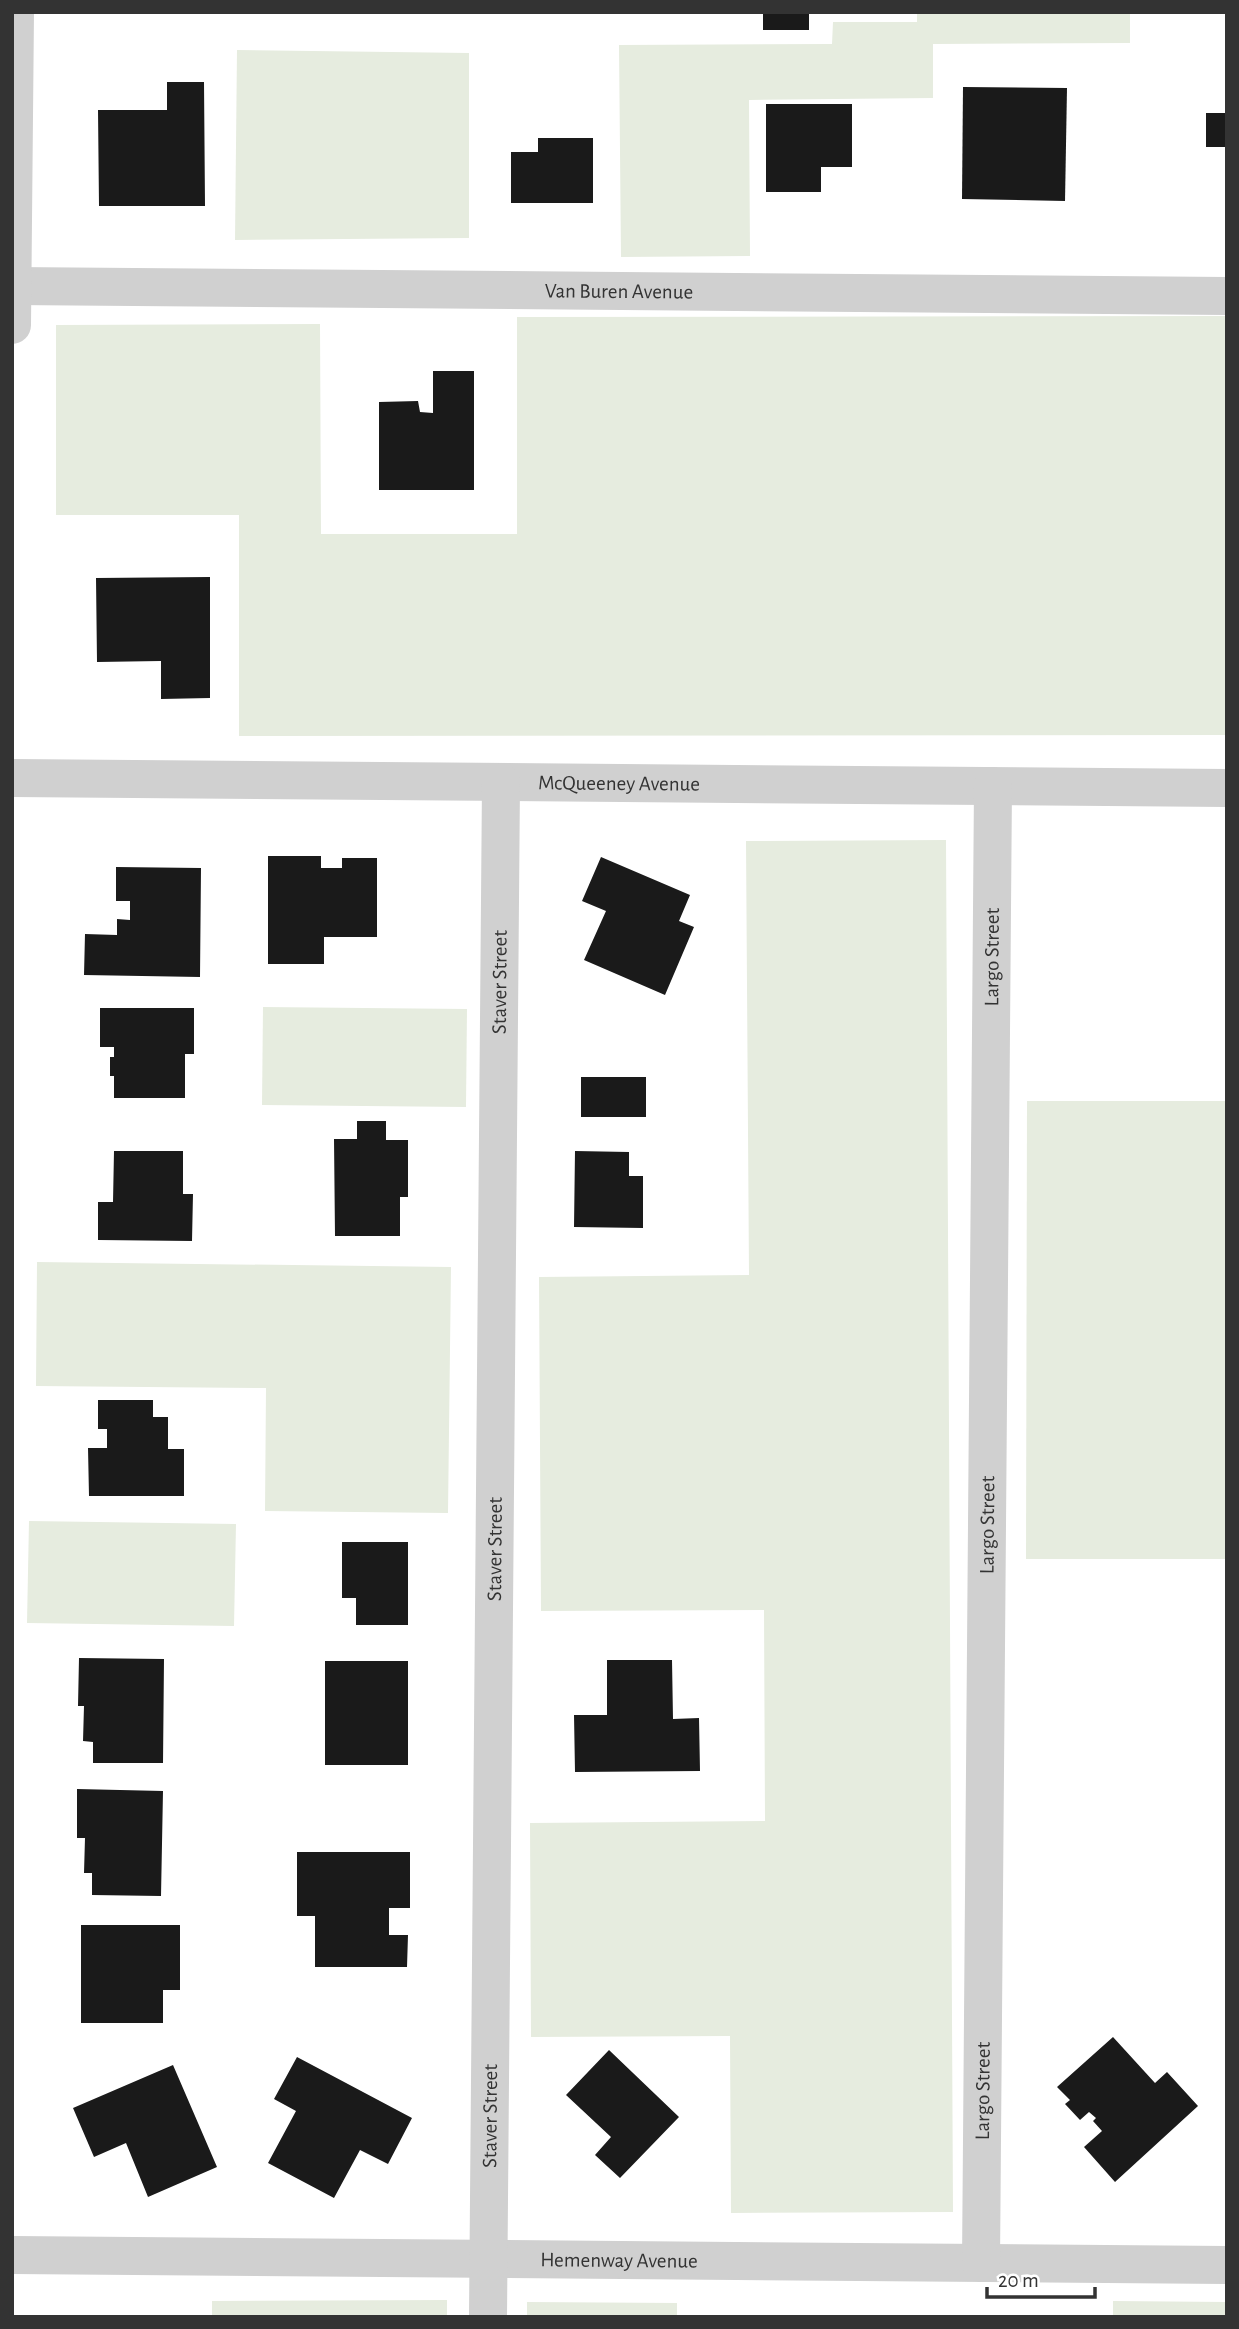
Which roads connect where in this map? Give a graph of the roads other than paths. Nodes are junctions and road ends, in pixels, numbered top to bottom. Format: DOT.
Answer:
graph roads {
  1 [pos="15,12"];
  2 [pos="12,286"];
  3 [pos="1227,296"];
  4 [pos="12,325"];
  5 [pos="12,778"];
  6 [pos="501,782"];
  7 [pos="993,786"];
  8 [pos="1227,788"];
  9 [pos="12,2255"];
  10 [pos="488,2259"];
  11 [pos="981,2263"];
  12 [pos="1227,2265"];
  13 [pos="488,2317"];
  1 -- 2 [label="street"];
  2 -- 3 [label="street, Van Buren Avenue"];
  2 -- 4 [label="street"];
  5 -- 6 [label="street, McQueeney Avenue"];
  6 -- 7 [label="street, McQueeney Avenue"];
  6 -- 10 [label="street, Staver Street"];
  7 -- 8 [label="street, McQueeney Avenue"];
  7 -- 11 [label="street, Largo Street"];
  9 -- 10 [label="street, Hemenway Avenue"];
  10 -- 11 [label="street, Hemenway Avenue"];
  10 -- 13 [label="street, Staver Street"];
  11 -- 12 [label="street, Hemenway Avenue"];
}
